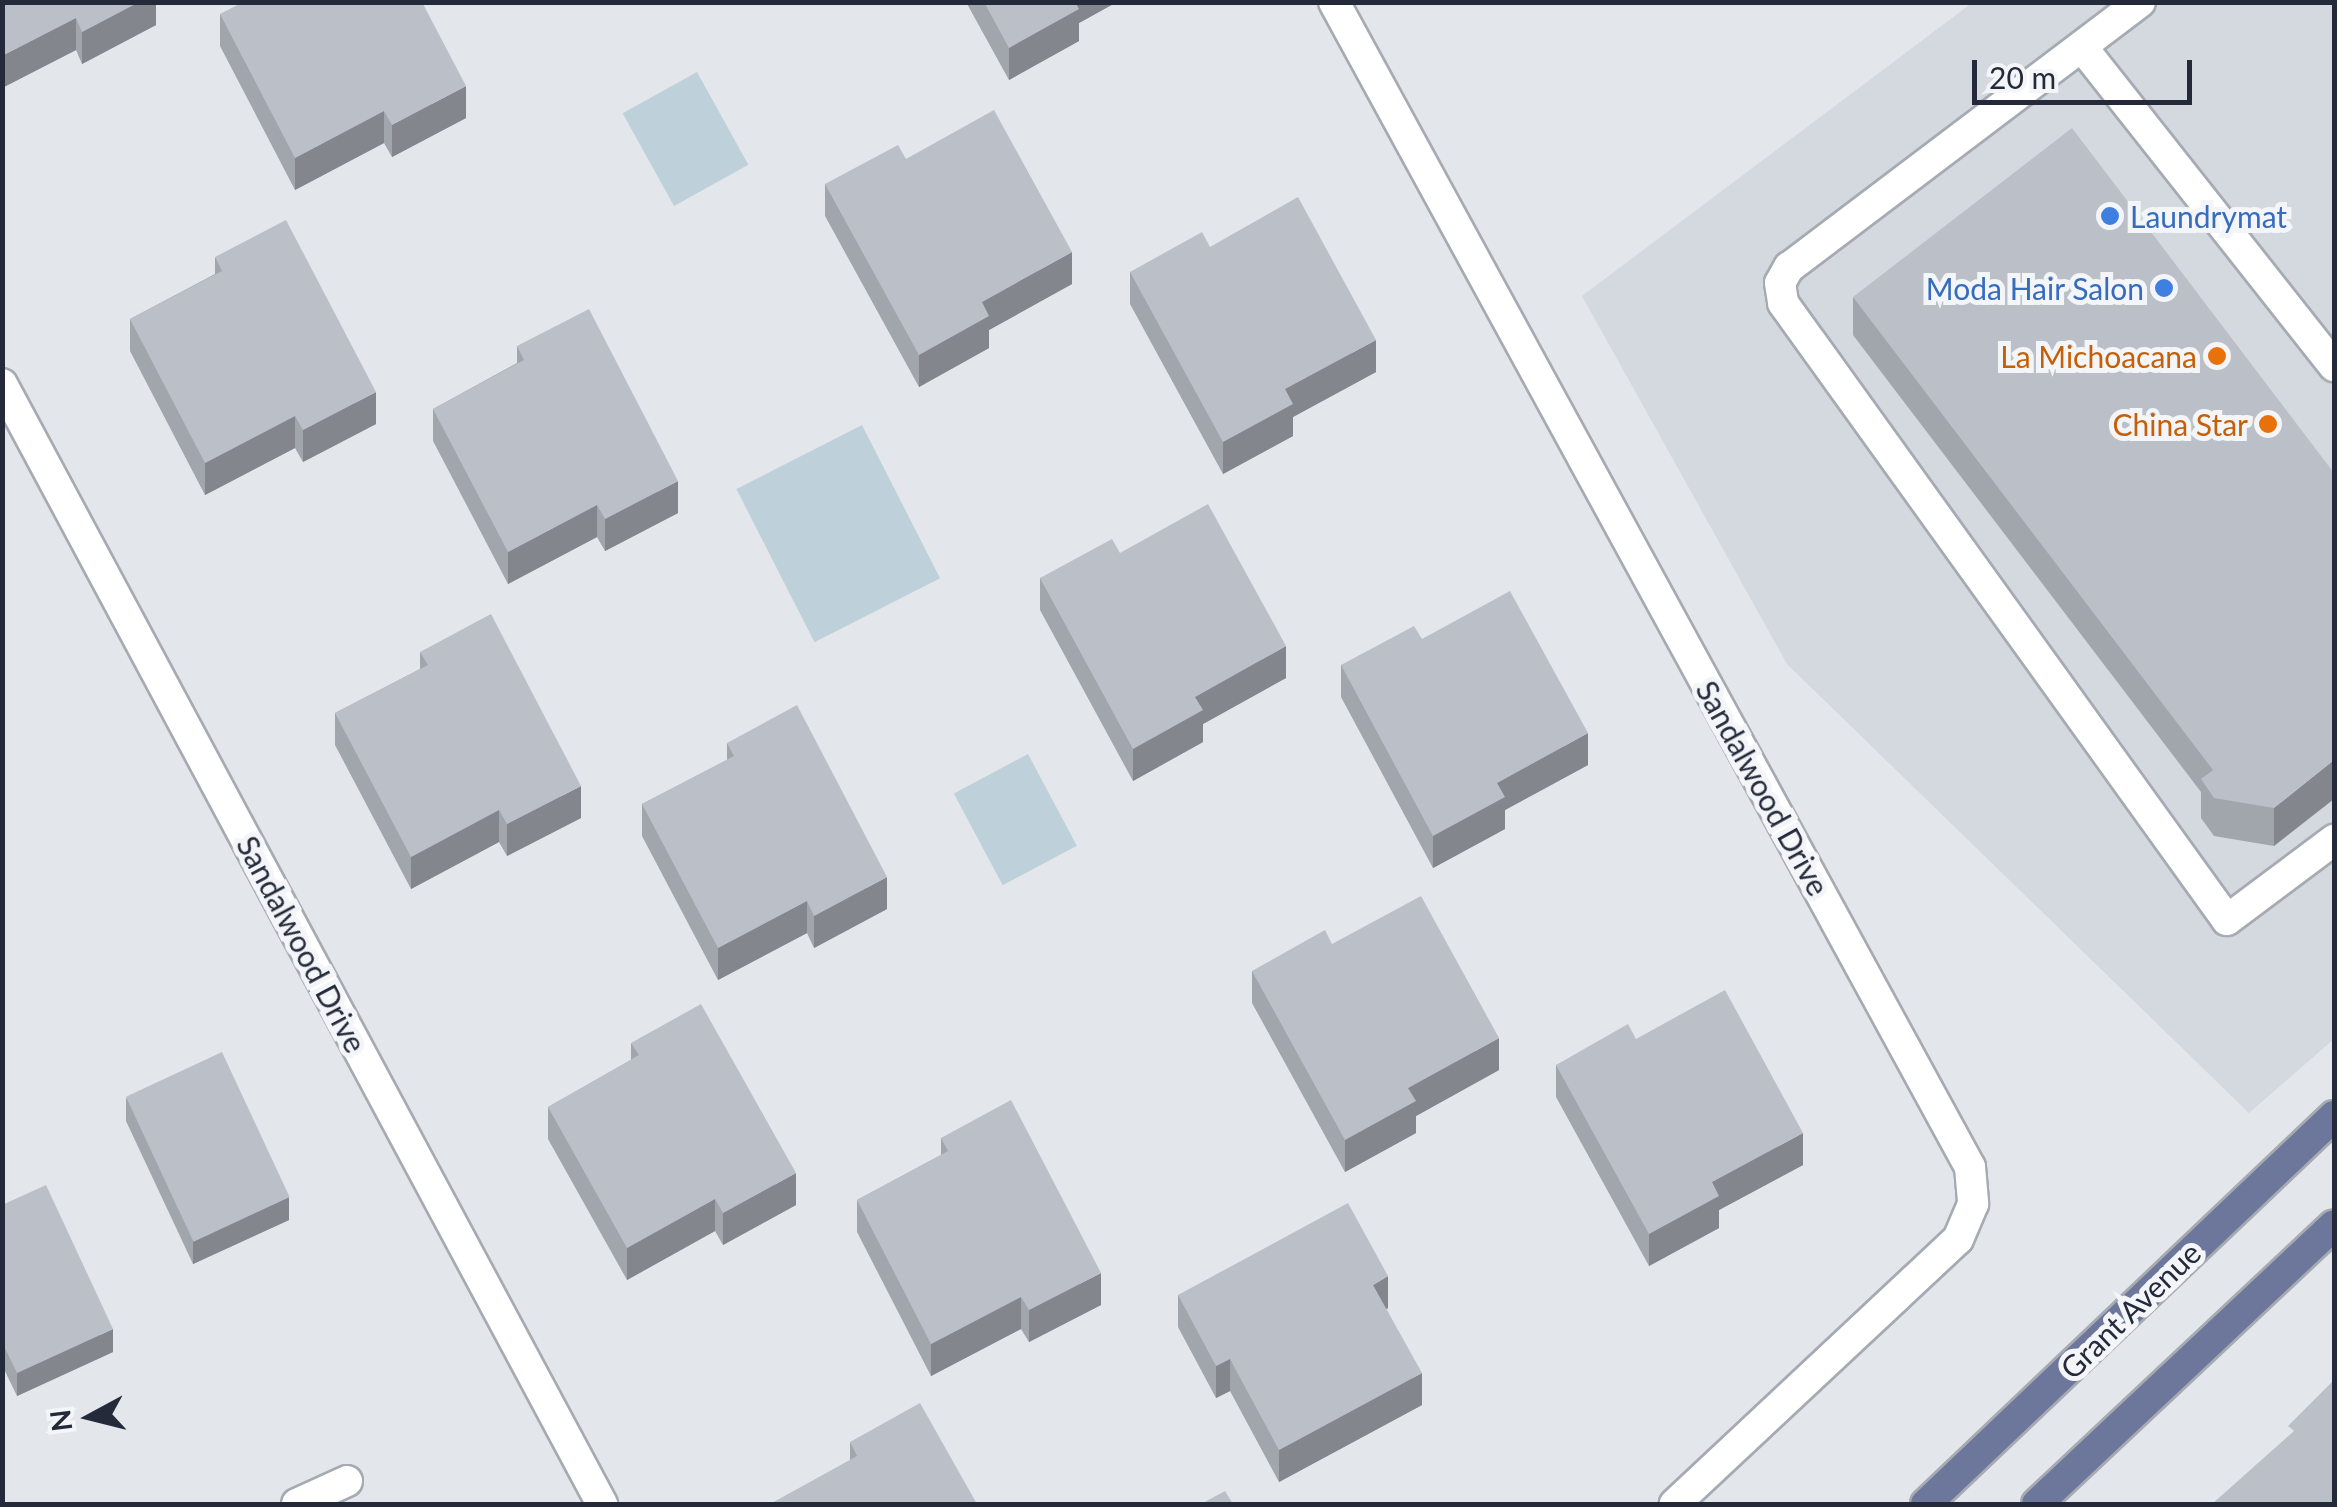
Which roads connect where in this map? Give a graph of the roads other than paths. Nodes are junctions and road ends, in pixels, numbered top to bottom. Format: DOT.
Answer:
graph roads {
  1 [pos="1334,2"];
  2 [pos="2140,2"];
  3 [pos="2082,47"];
  4 [pos="2334,366"];
  5 [pos="2,384"];
  6 [pos="2334,840"];
  7 [pos="2334,1116"];
  8 [pos="2334,1225"];
  9 [pos="347,1481"];
  10 [pos="297,1504"];
  11 [pos="602,1504"];
  12 [pos="1674,1504"];
  13 [pos="1926,1504"];
  14 [pos="2037,1504"];
  1 -- 12 [label="street, Sandalwood Drive"];
  2 -- 3 [label="street"];
  3 -- 4 [label="street"];
  3 -- 6 [label="street"];
  5 -- 11 [label="street, Sandalwood Drive"];
  7 -- 13 [label="main road, Grant Avenue"];
  8 -- 14 [label="main road"];
  9 -- 10 [label="street"];
}
